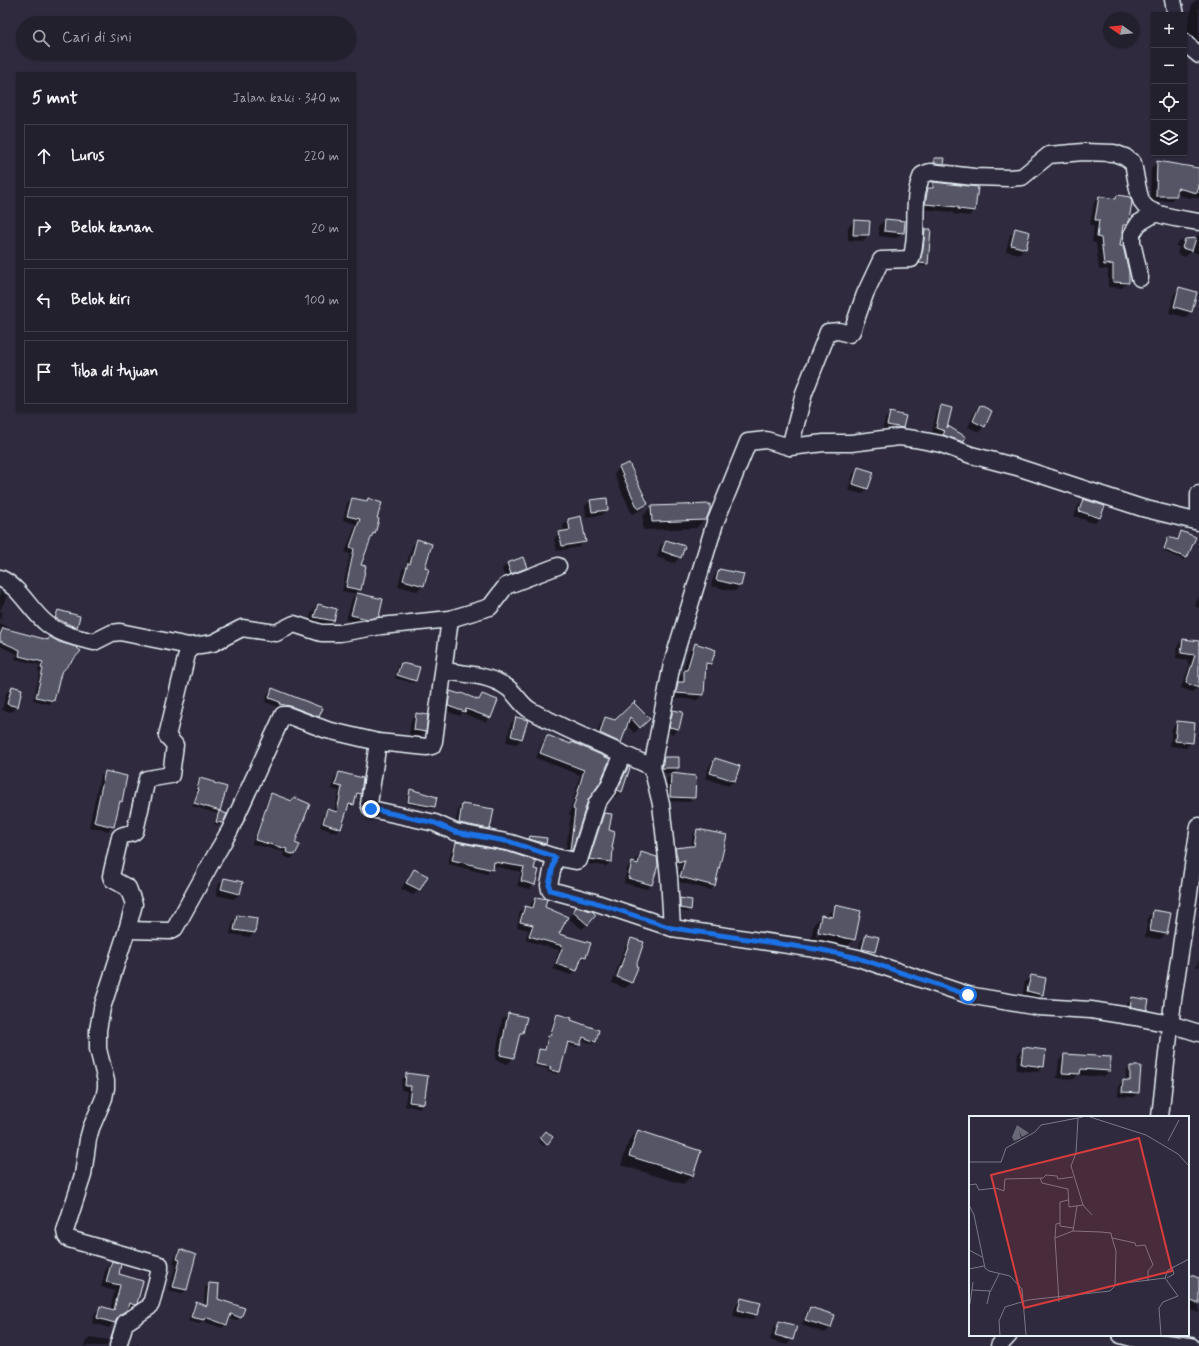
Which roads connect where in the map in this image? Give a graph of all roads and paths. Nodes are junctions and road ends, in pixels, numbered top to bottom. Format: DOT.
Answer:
graph roads {
  1 [pos="1173,0"];
  2 [pos="1175,12"];
  3 [pos="1187,45"];
  4 [pos="1199,55"];
  5 [pos="1156,213"];
  6 [pos="1199,222"];
  7 [pos="1140,278"];
  8 [pos="790,447"];
  9 [pos="1199,494"];
  10 [pos="1199,522"];
  11 [pos="558,566"];
  12 [pos="0,578"];
  13 [pos="450,619"];
  14 [pos="189,646"];
  15 [pos="444,671"];
  16 [pos="378,742"];
  17 [pos="623,754"];
  18 [pos="652,767"];
  19 [pos="1199,826"];
  20 [pos="555,857"];
  21 [pos="672,928"];
  22 [pos="127,930"];
  23 [pos="1170,1024"];
  24 [pos="1199,1033"];
  25 [pos="1160,1116"];
  26 [pos="1008,1336"];
  27 [pos="1125,1336"];
  28 [pos="1140,1340"];
  29 [pos="118,1346"];
  30 [pos="999,1346"];
  31 [pos="1191,1346"];
  1 -- 2 [label="street"];
  3 -- 4 [label="street"];
  5 -- 6 [label="street"];
  5 -- 7 [label="street"];
  5 -- 8 [label="street"];
  8 -- 10 [label="street"];
  8 -- 18 [label="street"];
  9 -- 10 [label="street"];
  11 -- 13 [label="street"];
  12 -- 14 [label="street"];
  13 -- 14 [label="street"];
  13 -- 15 [label="street"];
  14 -- 22 [label="street"];
  15 -- 16 [label="street"];
  15 -- 17 [label="street"];
  16 -- 20 [label="street"];
  16 -- 22 [label="street"];
  17 -- 18 [label="street"];
  17 -- 20 [label="street"];
  18 -- 21 [label="street"];
  19 -- 23 [label="street"];
  20 -- 21 [label="street"];
  21 -- 23 [label="street"];
  22 -- 29 [label="street"];
  23 -- 24 [label="street"];
  23 -- 25 [label="street"];
  26 -- 30 [label="street"];
  27 -- 28 [label="street"];
  28 -- 31 [label="street"];
}
